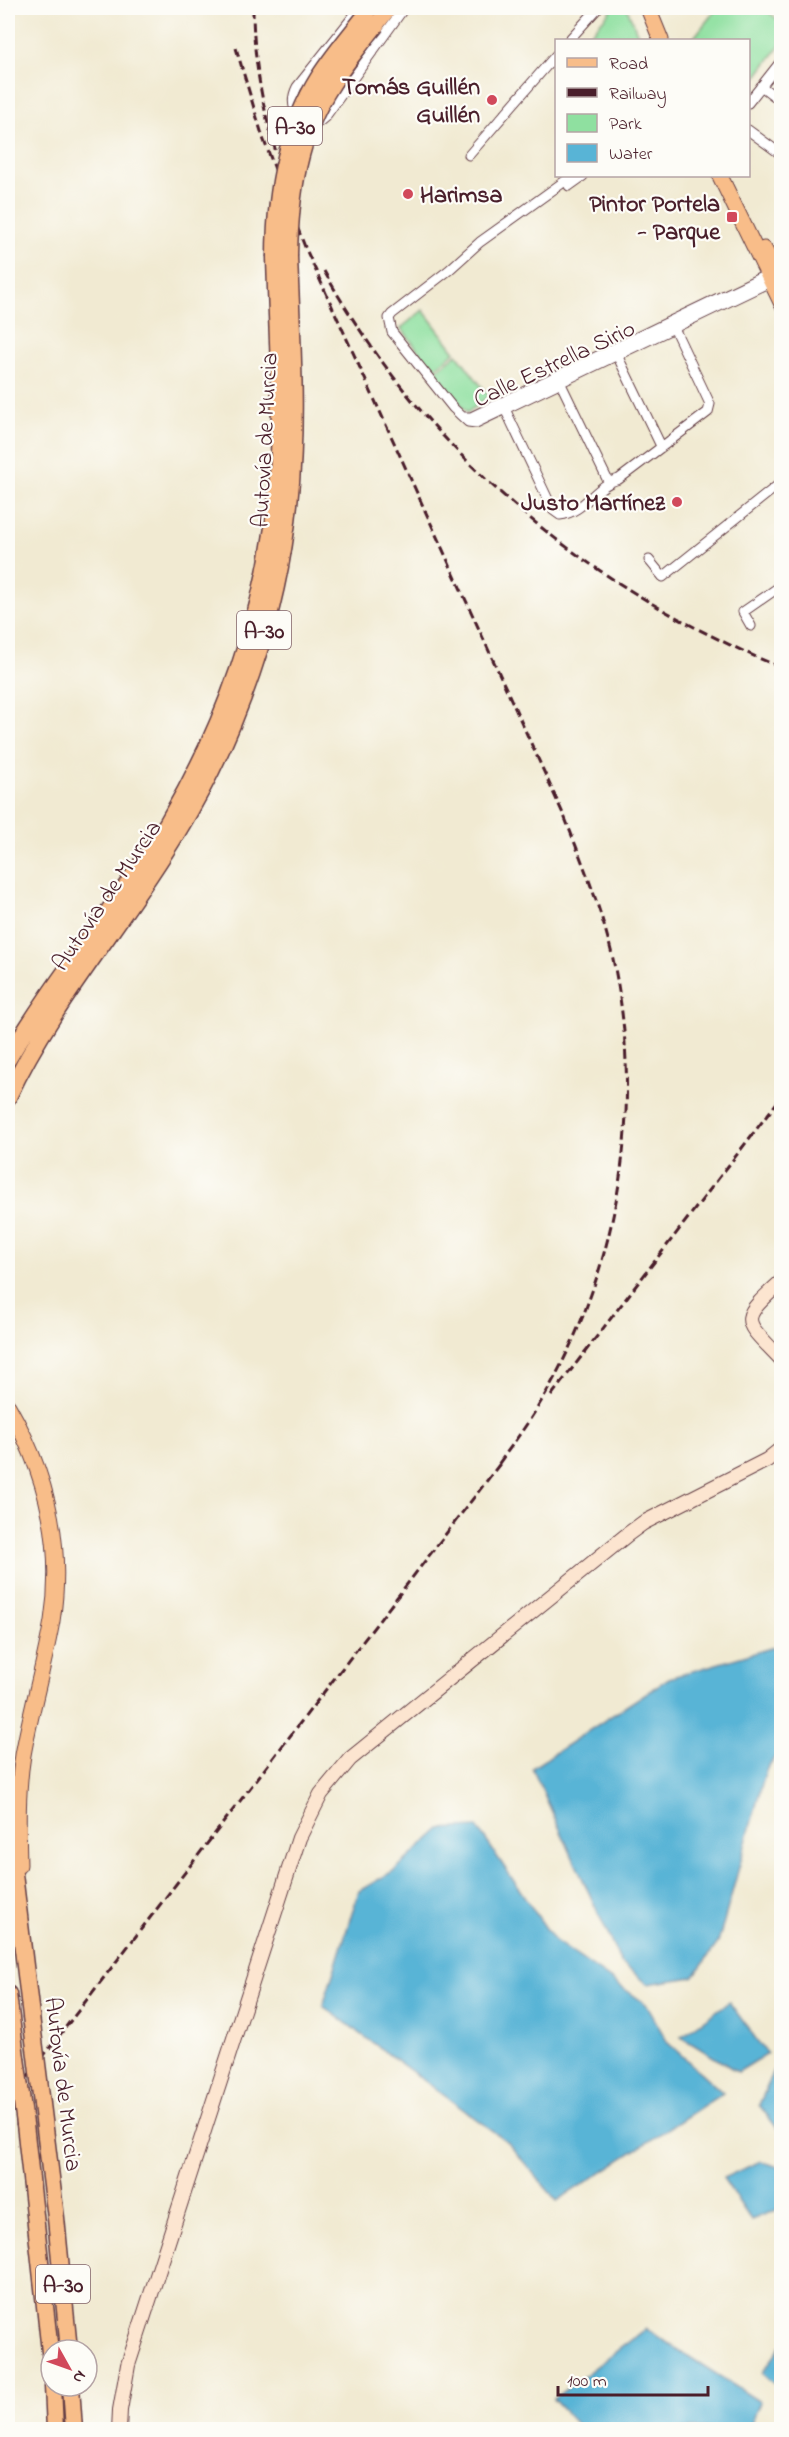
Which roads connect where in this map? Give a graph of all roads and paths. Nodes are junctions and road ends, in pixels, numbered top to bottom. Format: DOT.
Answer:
graph roads {
  1 [pos="389,8"];
  2 [pos="404,8"];
  3 [pos="598,8"];
  4 [pos="648,8"];
  5 [pos="369,14"];
  6 [pos="570,39"];
  7 [pos="661,39"];
  8 [pos="555,56"];
  9 [pos="782,60"];
  10 [pos="762,86"];
  11 [pos="750,101"];
  12 [pos="782,102"];
  13 [pos="750,131"];
  14 [pos="470,155"];
  15 [pos="782,155"];
  16 [pos="571,177"];
  17 [pos="582,177"];
  18 [pos="721,177"];
  19 [pos="458,262"];
  20 [pos="772,280"];
  21 [pos="782,297"];
  22 [pos="782,304"];
  23 [pos="674,328"];
  24 [pos="617,355"];
  25 [pos="560,382"];
  26 [pos="505,408"];
  27 [pos="463,417"];
  28 [pos="661,446"];
  29 [pos="609,481"];
  30 [pos="782,482"];
  31 [pos="649,560"];
  32 [pos="782,585"];
  33 [pos="751,626"];
  34 [pos="85,957"];
  35 [pos="8,1059"];
  36 [pos="8,1097"];
  37 [pos="782,1281"];
  38 [pos="782,1359"];
  39 [pos="8,1406"];
  40 [pos="782,1448"];
  41 [pos="8,1824"];
  42 [pos="17,1898"];
  43 [pos="8,1994"];
  44 [pos="48,2338"];
  45 [pos="68,2338"];
  46 [pos="54,2398"];
  47 [pos="72,2398"];
  48 [pos="56,2430"];
  49 [pos="74,2430"];
  50 [pos="119,2430"];
  1 -- 5 [label="main road"];
  2 -- 5 [label="street"];
  3 -- 6 [label="street"];
  4 -- 7 [label="main road"];
  5 -- 34 [label="highway, Autovía de Murcia / A-30, bridge"];
  8 -- 14 [label="street"];
  9 -- 10 [label="street"];
  10 -- 11 [label="street"];
  10 -- 12 [label="street"];
  13 -- 15 [label="street"];
  16 -- 19 [label="street"];
  17 -- 19 [label="street"];
  18 -- 20 [label="main road"];
  19 -- 27 [label="street"];
  20 -- 21 [label="main road"];
  20 -- 22 [label="main road"];
  20 -- 23 [label="street, Calle Estrella Sirio"];
  20 -- 27 [label="street, Calle Estrella Sirio"];
  23 -- 24 [label="street, Calle Estrella Sirio"];
  23 -- 28 [label="street"];
  24 -- 25 [label="street, Calle Estrella Sirio"];
  24 -- 28 [label="street"];
  25 -- 26 [label="street, Calle Estrella Sirio"];
  25 -- 29 [label="street"];
  26 -- 27 [label="street, Calle Estrella Sirio"];
  26 -- 29 [label="street"];
  28 -- 29 [label="street"];
  30 -- 31 [label="street"];
  32 -- 33 [label="street"];
  34 -- 35 [label="highway, Autovía de Murcia / A-30"];
  34 -- 36 [label="highway, Autovía de Murcia / A-30"];
  37 -- 38 [label="main road"];
  39 -- 42 [label="main road"];
  40 -- 50 [label="main road"];
  41 -- 42 [label="highway, Autovía de Murcia / A-30"];
  42 -- 45 [label="highway, Autovía de Murcia / A-30, bridge"];
  43 -- 44 [label="highway, Autovía de Murcia / A-30, bridge"];
  46 -- 48 [label="highway"];
  47 -- 49 [label="highway"];
}
